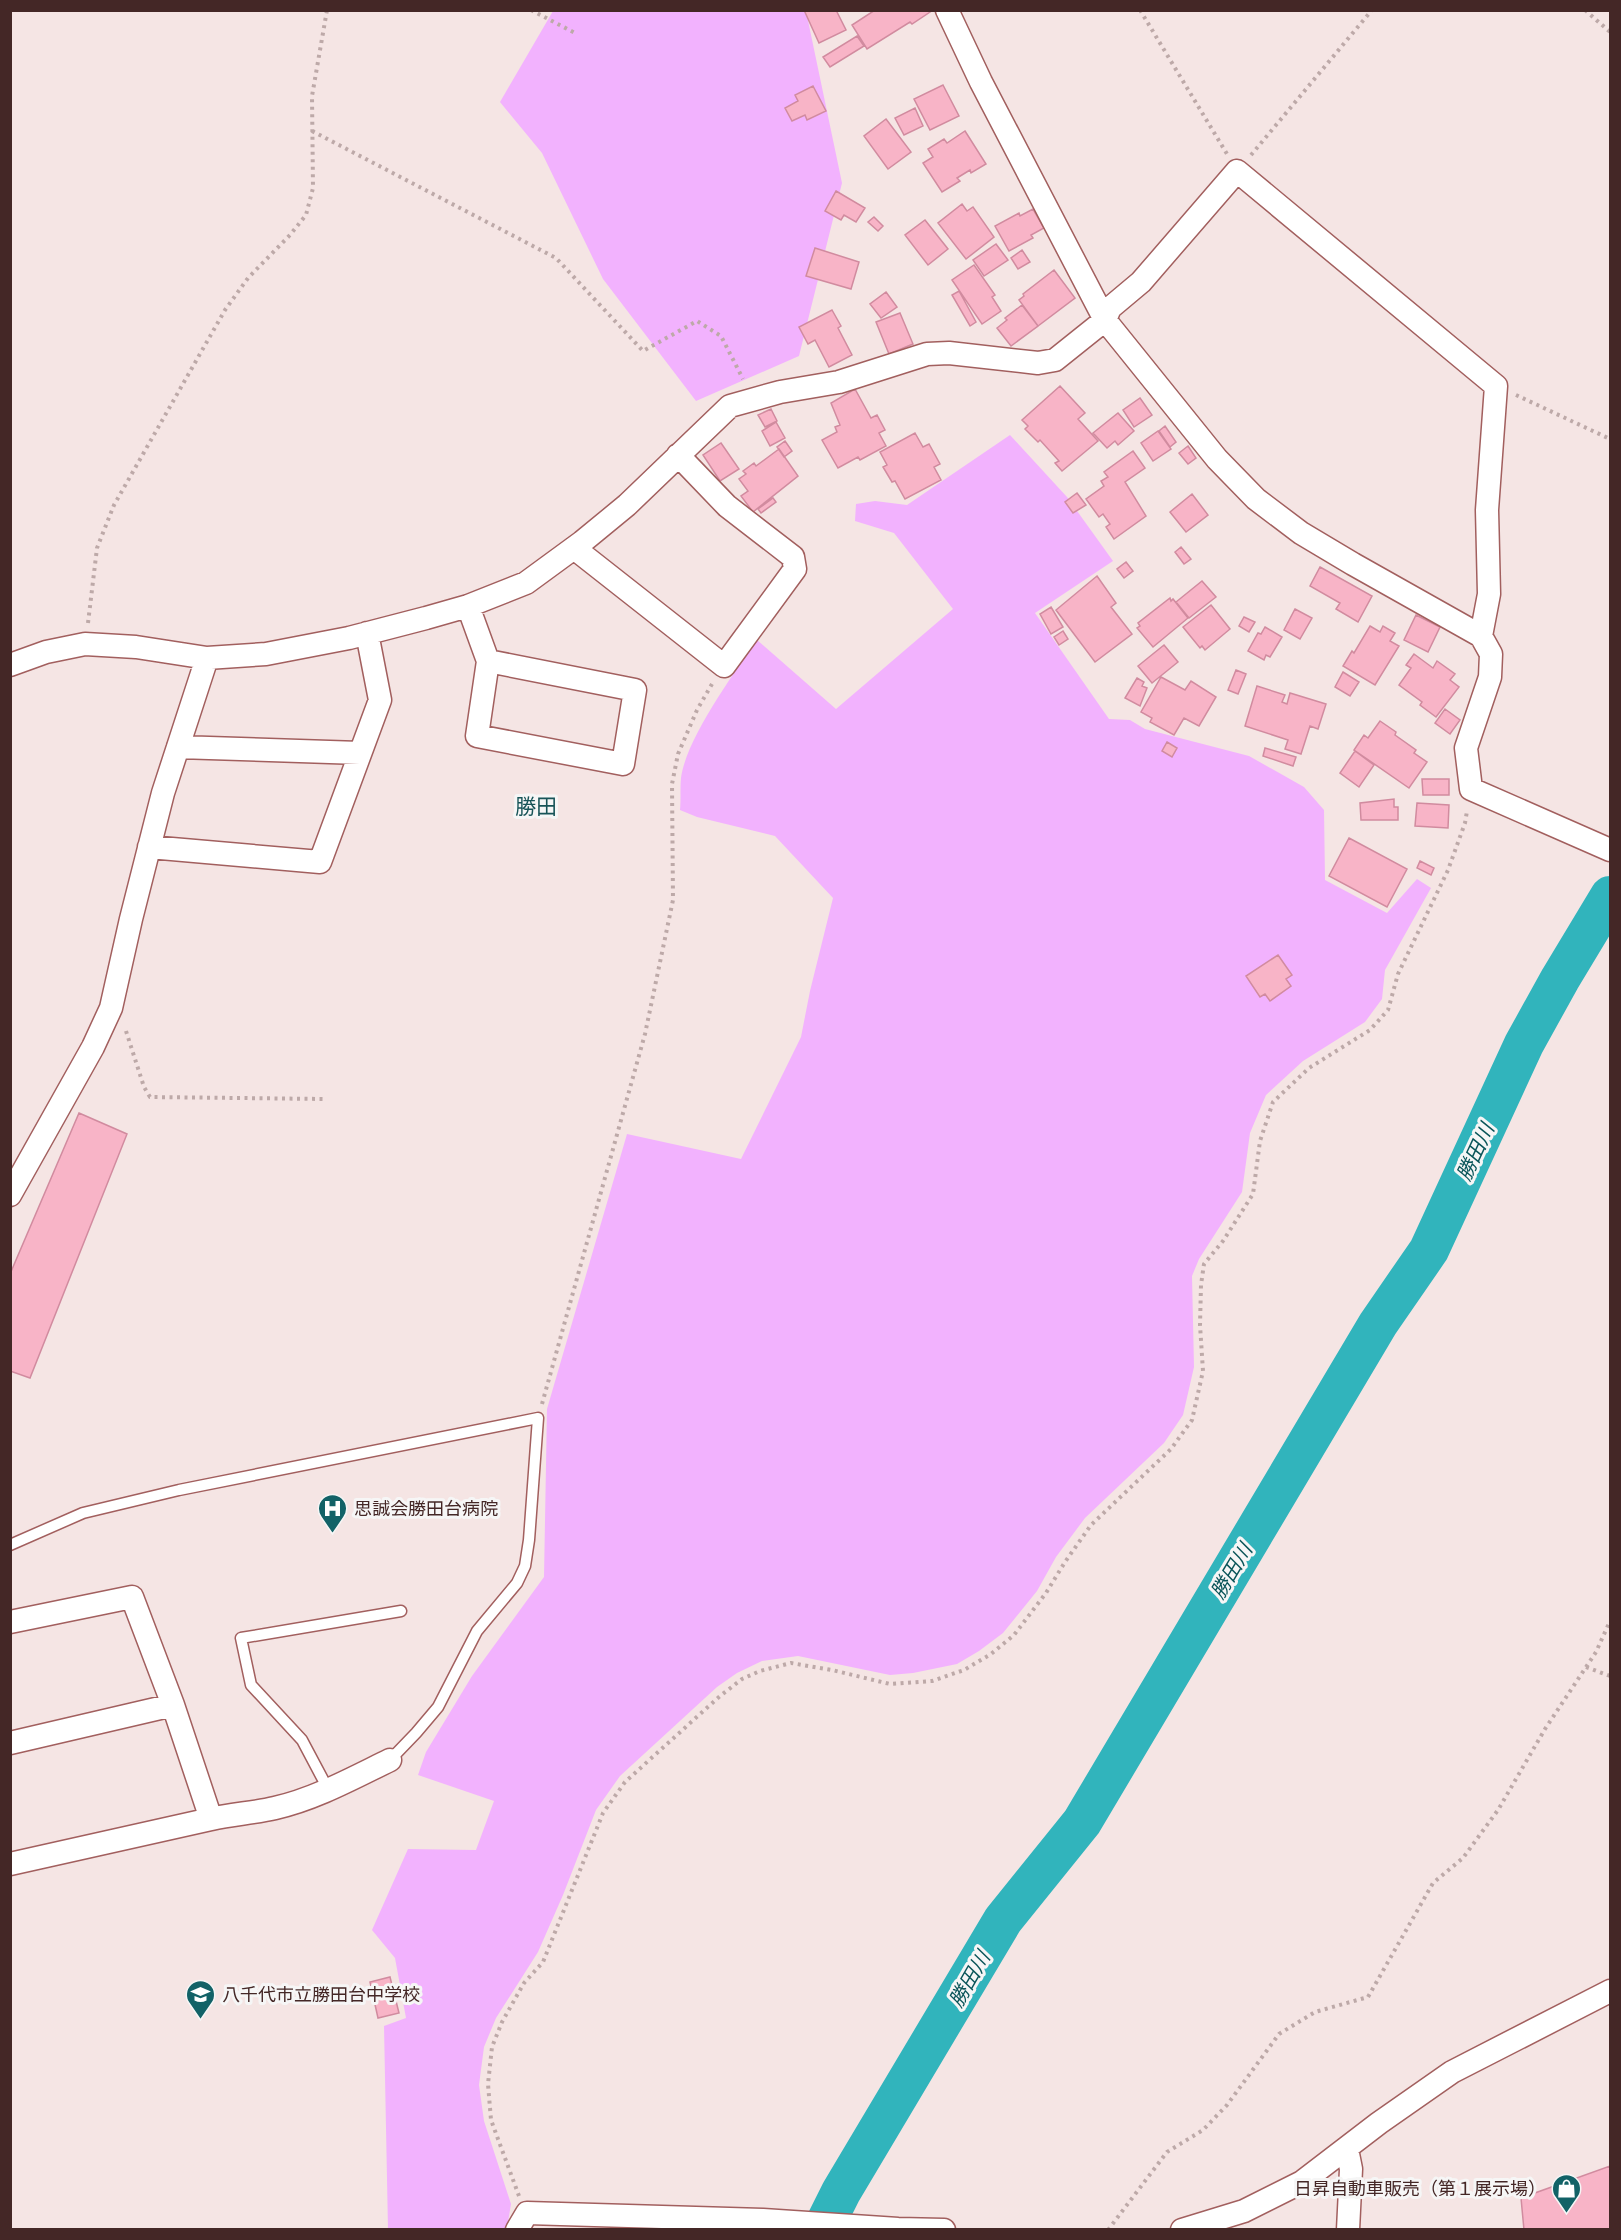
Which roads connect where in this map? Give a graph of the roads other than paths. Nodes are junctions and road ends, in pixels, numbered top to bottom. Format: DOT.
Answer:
graph roads {
  1 [pos="947,10"];
  2 [pos="1105,320"];
  3 [pos="678,455"];
  4 [pos="574,548"];
  5 [pos="468,606"];
  6 [pos="367,633"];
  7 [pos="1481,636"];
  8 [pos="207,658"];
  9 [pos="488,661"];
  10 [pos="10,665"];
  11 [pos="178,747"];
  12 [pos="360,753"];
  13 [pos="149,847"];
  14 [pos="1611,850"];
  15 [pos="10,1195"];
  16 [pos="10,1545"];
  17 [pos="401,1611"];
  18 [pos="10,1622"];
  19 [pos="173,1705"];
  20 [pos="10,1743"];
  21 [pos="390,1760"];
  22 [pos="328,1789"];
  23 [pos="211,1819"];
  24 [pos="10,1864"];
  25 [pos="1611,1991"];
  26 [pos="1347,2149"];
  27 [pos="522,2221"];
  28 [pos="944,2229"];
  29 [pos="1182,2229"];
  30 [pos="1348,2229"];
  1 -- 2 [label="street"];
  2 -- 3 [label="street"];
  2 -- 7 [label="street"];
  2 -- 7 [label="street"];
  3 -- 4 [label="street"];
  3 -- 4 [label="street"];
  4 -- 5 [label="street"];
  5 -- 6 [label="street"];
  5 -- 9 [label="street"];
  6 -- 8 [label="street"];
  6 -- 12 [label="street"];
  7 -- 14 [label="street"];
  8 -- 10 [label="street"];
  8 -- 11 [label="street"];
  9 -- 9 [label="street"];
  11 -- 12 [label="street"];
  11 -- 13 [label="street"];
  12 -- 13 [label="street"];
  13 -- 15 [label="street"];
  16 -- 21 [label="lane"];
  17 -- 22 [label="lane"];
  18 -- 19 [label="street"];
  19 -- 20 [label="street"];
  19 -- 23 [label="street"];
  21 -- 22 [label="street"];
  22 -- 23 [label="street"];
  23 -- 24 [label="street"];
  25 -- 26 [label="street"];
  26 -- 29 [label="street"];
  26 -- 30 [label="street"];
  27 -- 28 [label="street"];
}
